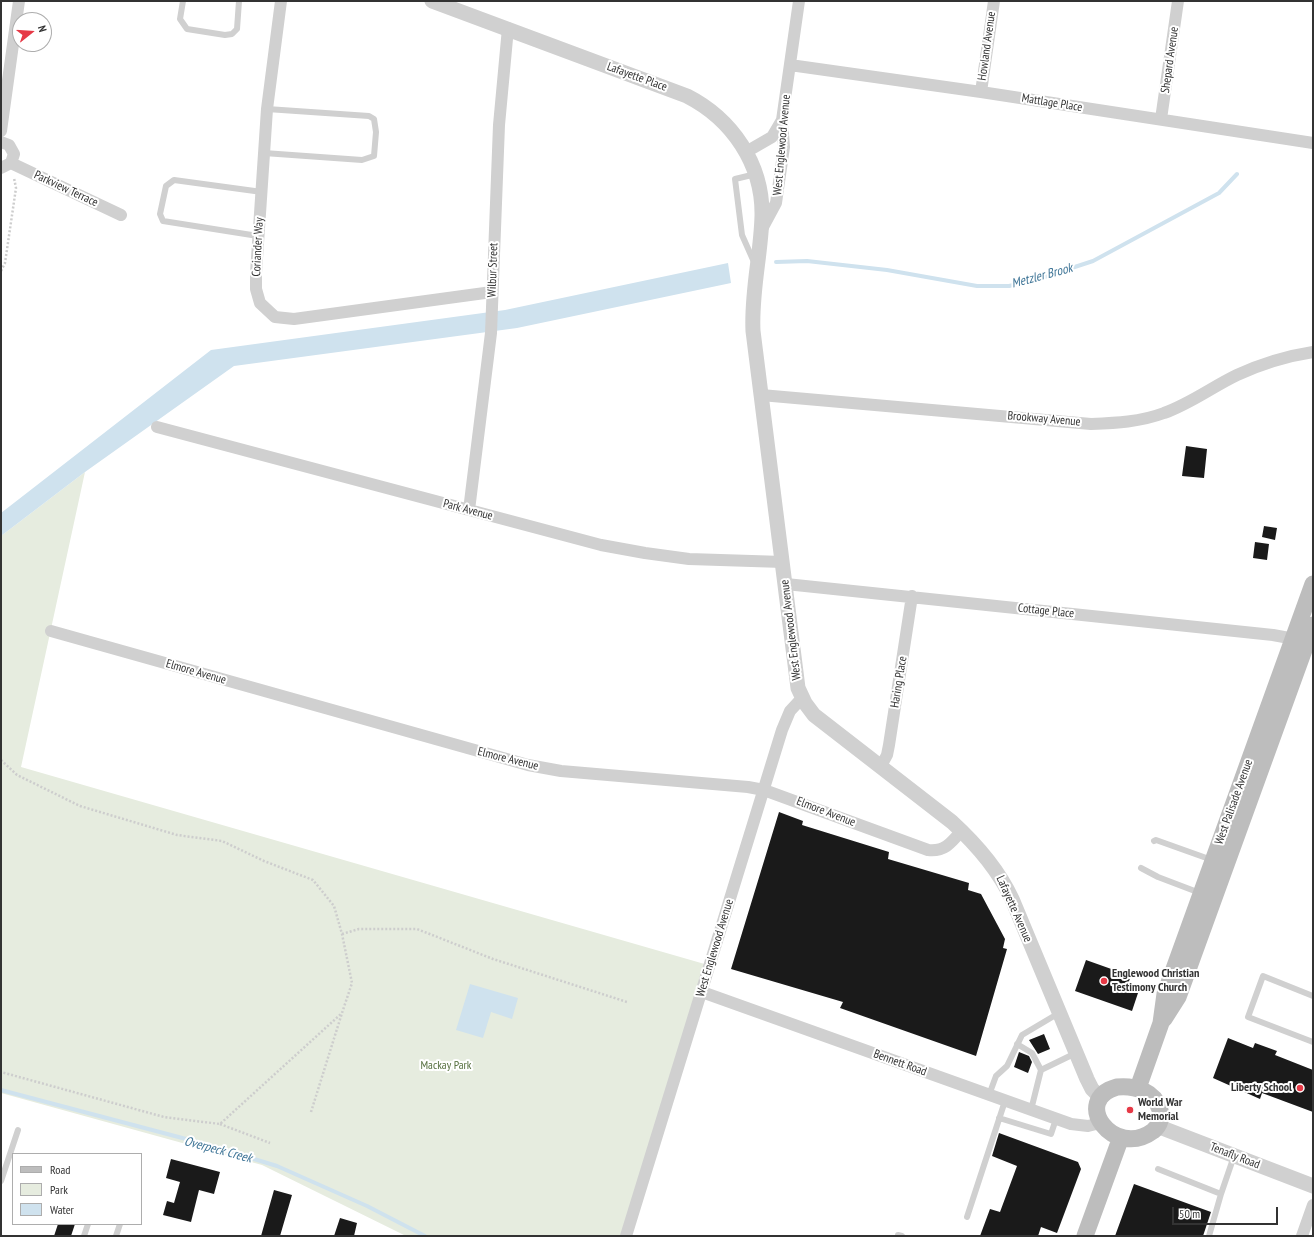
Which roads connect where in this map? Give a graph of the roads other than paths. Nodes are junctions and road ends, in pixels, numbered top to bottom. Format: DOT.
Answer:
graph roads {
  1 [pos="20,1"];
  2 [pos="183,1"];
  3 [pos="239,1"];
  4 [pos="281,1"];
  5 [pos="432,1"];
  6 [pos="799,1"];
  7 [pos="994,1"];
  8 [pos="1178,1"];
  9 [pos="508,28"];
  10 [pos="790,65"];
  11 [pos="981,92"];
  12 [pos="267,109"];
  13 [pos="1161,119"];
  14 [pos="782,120"];
  15 [pos="1,131"];
  16 [pos="1,142"];
  17 [pos="1313,142"];
  18 [pos="746,152"];
  19 [pos="264,153"];
  20 [pos="6,166"];
  21 [pos="756,174"];
  22 [pos="262,192"];
  23 [pos="121,215"];
  24 [pos="761,232"];
  25 [pos="258,236"];
  26 [pos="756,267"];
  27 [pos="492,294"];
  28 [pos="1313,352"];
  29 [pos="761,395"];
  30 [pos="157,428"];
  31 [pos="469,510"];
  32 [pos="783,562"];
  33 [pos="786,584"];
  34 [pos="1313,584"];
  35 [pos="912,596"];
  36 [pos="1313,625"];
  37 [pos="51,631"];
  38 [pos="1300,640"];
  39 [pos="802,698"];
  40 [pos="881,766"];
  41 [pos="764,790"];
  42 [pos="962,830"];
  43 [pos="1154,841"];
  44 [pos="1213,861"];
  45 [pos="1141,868"];
  46 [pos="1214,879"];
  47 [pos="1201,893"];
  48 [pos="702,992"];
  49 [pos="1313,996"];
  50 [pos="1059,1013"];
  51 [pos="1161,1023"];
  52 [pos="1313,1042"];
  53 [pos="1017,1044"];
  54 [pos="1076,1053"];
  55 [pos="1041,1070"];
  56 [pos="1138,1088"];
  57 [pos="989,1095"];
  58 [pos="1101,1098"];
  59 [pos="1005,1101"];
  60 [pos="1031,1110"];
  61 [pos="999,1118"];
  62 [pos="1056,1119"];
  63 [pos="1100,1123"];
  64 [pos="1157,1126"];
  65 [pos="18,1130"];
  66 [pos="1121,1137"];
  67 [pos="1234,1155"];
  68 [pos="1158,1169"];
  69 [pos="1,1181"];
  70 [pos="1313,1186"];
  71 [pos="1221,1194"];
  72 [pos="1313,1205"];
  73 [pos="967,1217"];
  74 [pos="88,1225"];
  75 [pos="120,1225"];
  76 [pos="628,1235"];
  77 [pos="84,1236"];
  78 [pos="116,1236"];
  79 [pos="898,1236"];
  80 [pos="902,1236"];
  81 [pos="1085,1236"];
  82 [pos="1209,1236"];
  83 [pos="1302,1236"];
  1 -- 15 [label="street"];
  2 -- 3 [label="lane"];
  4 -- 12 [label="street, Coriander Way"];
  5 -- 9 [label="street, Lafayette Place"];
  6 -- 10 [label="street, West Englewood Avenue"];
  7 -- 11 [label="street, Howland Avenue"];
  8 -- 13 [label="street, Shepard Avenue"];
  9 -- 18 [label="street, Lafayette Place"];
  9 -- 27 [label="street, Wilbur Street"];
  10 -- 11 [label="street, Mattlage Place"];
  10 -- 14 [label="street, West Englewood Avenue"];
  11 -- 13 [label="street, Mattlage Place"];
  12 -- 19 [label="street, Coriander Way"];
  12 -- 19 [label="lane"];
  13 -- 17 [label="street, Mattlage Place"];
  14 -- 18 [label="street"];
  14 -- 24 [label="street, West Englewood Avenue"];
  16 -- 20 [label="street"];
  18 -- 21 [label="street, Lafayette Place"];
  19 -- 22 [label="street, Coriander Way"];
  20 -- 23 [label="street, Parkview Terrace"];
  21 -- 24 [label="street, Lafayette Place"];
  21 -- 26 [label="lane"];
  22 -- 25 [label="street, Coriander Way"];
  22 -- 25 [label="lane"];
  24 -- 26 [label="street, West Englewood Avenue"];
  25 -- 27 [label="street, Coriander Way"];
  26 -- 29 [label="street, West Englewood Avenue"];
  27 -- 31 [label="street, Wilbur Street"];
  28 -- 29 [label="street, Brookway Avenue"];
  29 -- 32 [label="street, West Englewood Avenue"];
  30 -- 31 [label="street, Park Avenue"];
  31 -- 32 [label="street, Park Avenue"];
  32 -- 33 [label="street, West Englewood Avenue"];
  33 -- 35 [label="street, Cottage Place"];
  33 -- 39 [label="street, West Englewood Avenue"];
  34 -- 38 [label="main road, West Palisade Avenue"];
  35 -- 38 [label="street, Cottage Place"];
  35 -- 40 [label="street, Haring Place"];
  36 -- 38 [label="main road, West Palisade Avenue"];
  37 -- 41 [label="street, Elmore Avenue"];
  38 -- 44 [label="main road, West Palisade Avenue"];
  38 -- 46 [label="main road, West Palisade Avenue"];
  39 -- 40 [label="street, Lafayette Avenue"];
  39 -- 41 [label="street, West Englewood Avenue"];
  40 -- 42 [label="street, Lafayette Avenue"];
  41 -- 42 [label="street, Elmore Avenue"];
  41 -- 48 [label="street, West Englewood Avenue"];
  42 -- 50 [label="street, Lafayette Avenue"];
  43 -- 44 [label="lane"];
  44 -- 46 [label="main road, West Palisade Avenue"];
  45 -- 47 [label="lane"];
  46 -- 47 [label="main road, West Palisade Avenue"];
  46 -- 51 [label="main road, West Palisade Avenue"];
  47 -- 51 [label="main road, West Palisade Avenue"];
  48 -- 57 [label="street, Bennett Road"];
  48 -- 76 [label="street, West Englewood Avenue"];
  49 -- 52 [label="lane"];
  50 -- 53 [label="lane"];
  50 -- 54 [label="street, Lafayette Avenue"];
  51 -- 56 [label="main road, West Palisade Avenue"];
  53 -- 55 [label="lane"];
  53 -- 57 [label="lane"];
  54 -- 55 [label="lane"];
  54 -- 58 [label="street, Lafayette Avenue"];
  55 -- 60 [label="lane"];
  56 -- 58 [label="main road"];
  56 -- 64 [label="main road"];
  57 -- 59 [label="street, Bennett Road"];
  58 -- 63 [label="main road"];
  59 -- 60 [label="street, Bennett Road"];
  59 -- 61 [label="lane"];
  60 -- 62 [label="street, Bennett Road"];
  61 -- 62 [label="lane"];
  61 -- 73 [label="lane"];
  62 -- 63 [label="street, Bennett Road"];
  63 -- 66 [label="main road"];
  64 -- 66 [label="main road"];
  64 -- 67 [label="street, Tenafly Road"];
  65 -- 69 [label="lane"];
  66 -- 81 [label="main road"];
  67 -- 70 [label="street, Tenafly Road"];
  67 -- 71 [label="lane"];
  68 -- 71 [label="lane"];
  71 -- 82 [label="lane"];
  72 -- 83 [label="street"];
  74 -- 77 [label="lane"];
  75 -- 78 [label="lane"];
  79 -- 80 [label="lane"];
}
